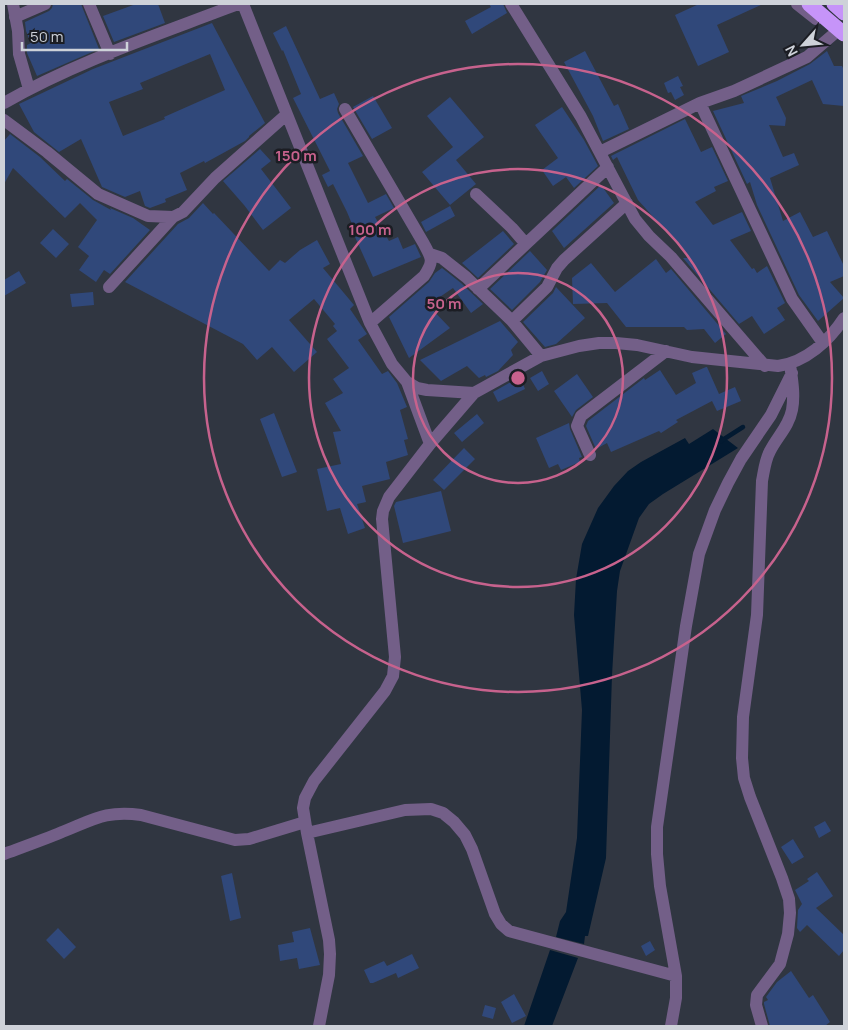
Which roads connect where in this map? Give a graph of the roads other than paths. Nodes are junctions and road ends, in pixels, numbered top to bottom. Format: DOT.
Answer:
graph roads {
  1 [pos="12,4"];
  2 [pos="46,4"];
  3 [pos="89,4"];
  4 [pos="238,4"];
  5 [pos="243,4"];
  6 [pos="511,4"];
  7 [pos="797,4"];
  8 [pos="809,4"];
  9 [pos="834,4"];
  10 [pos="844,13"];
  11 [pos="15,17"];
  12 [pos="841,35"];
  13 [pos="110,54"];
  14 [pos="29,89"];
  15 [pos="4,103"];
  16 [pos="700,103"];
  17 [pos="345,109"];
  18 [pos="286,114"];
  19 [pos="4,120"];
  20 [pos="600,152"];
  21 [pos="608,167"];
  22 [pos="476,194"];
  23 [pos="627,203"];
  24 [pos="173,217"];
  25 [pos="525,243"];
  26 [pos="430,254"];
  27 [pos="109,287"];
  28 [pos="478,288"];
  29 [pos="844,318"];
  30 [pos="512,321"];
  31 [pos="370,323"];
  32 [pos="823,343"];
  33 [pos="666,351"];
  34 [pos="540,356"];
  35 [pos="765,366"];
  36 [pos="791,369"];
  37 [pos="407,382"];
  38 [pos="474,393"];
  39 [pos="430,444"];
  40 [pos="590,454"];
  41 [pos="306,828"];
  42 [pos="4,854"];
  43 [pos="676,976"];
  44 [pos="319,1026"];
  45 [pos="671,1026"];
  46 [pos="762,1026"];
  1 -- 11 [label="street"];
  2 -- 11 [label="street"];
  3 -- 13 [label="street"];
  4 -- 13 [label="street"];
  5 -- 18 [label="street"];
  6 -- 20 [label="street"];
  7 -- 12 [label="street"];
  8 -- 12 [label="highway"];
  9 -- 10 [label="highway"];
  11 -- 14 [label="street"];
  12 -- 16 [label="street"];
  13 -- 14 [label="street"];
  14 -- 15 [label="street"];
  16 -- 20 [label="street"];
  16 -- 32 [label="street"];
  17 -- 26 [label="street"];
  18 -- 24 [label="street"];
  18 -- 31 [label="street"];
  19 -- 24 [label="street"];
  20 -- 21 [label="street"];
  21 -- 23 [label="street"];
  21 -- 25 [label="street"];
  22 -- 25 [label="street"];
  23 -- 30 [label="street"];
  23 -- 35 [label="street"];
  24 -- 27 [label="street"];
  25 -- 28 [label="street"];
  26 -- 28 [label="street"];
  26 -- 31 [label="street"];
  28 -- 30 [label="street"];
  29 -- 32 [label="street"];
  30 -- 34 [label="street"];
  31 -- 37 [label="street"];
  32 -- 36 [label="street"];
  33 -- 34 [label="street"];
  33 -- 35 [label="street"];
  33 -- 40 [label="street"];
  34 -- 38 [label="street"];
  35 -- 36 [label="street"];
  36 -- 43 [label="street"];
  36 -- 46 [label="street"];
  37 -- 38 [label="street"];
  37 -- 39 [label="street"];
  38 -- 39 [label="street"];
  39 -- 41 [label="street"];
  41 -- 42 [label="street"];
  41 -- 43 [label="street"];
  41 -- 44 [label="street"];
  43 -- 45 [label="street"];
}
